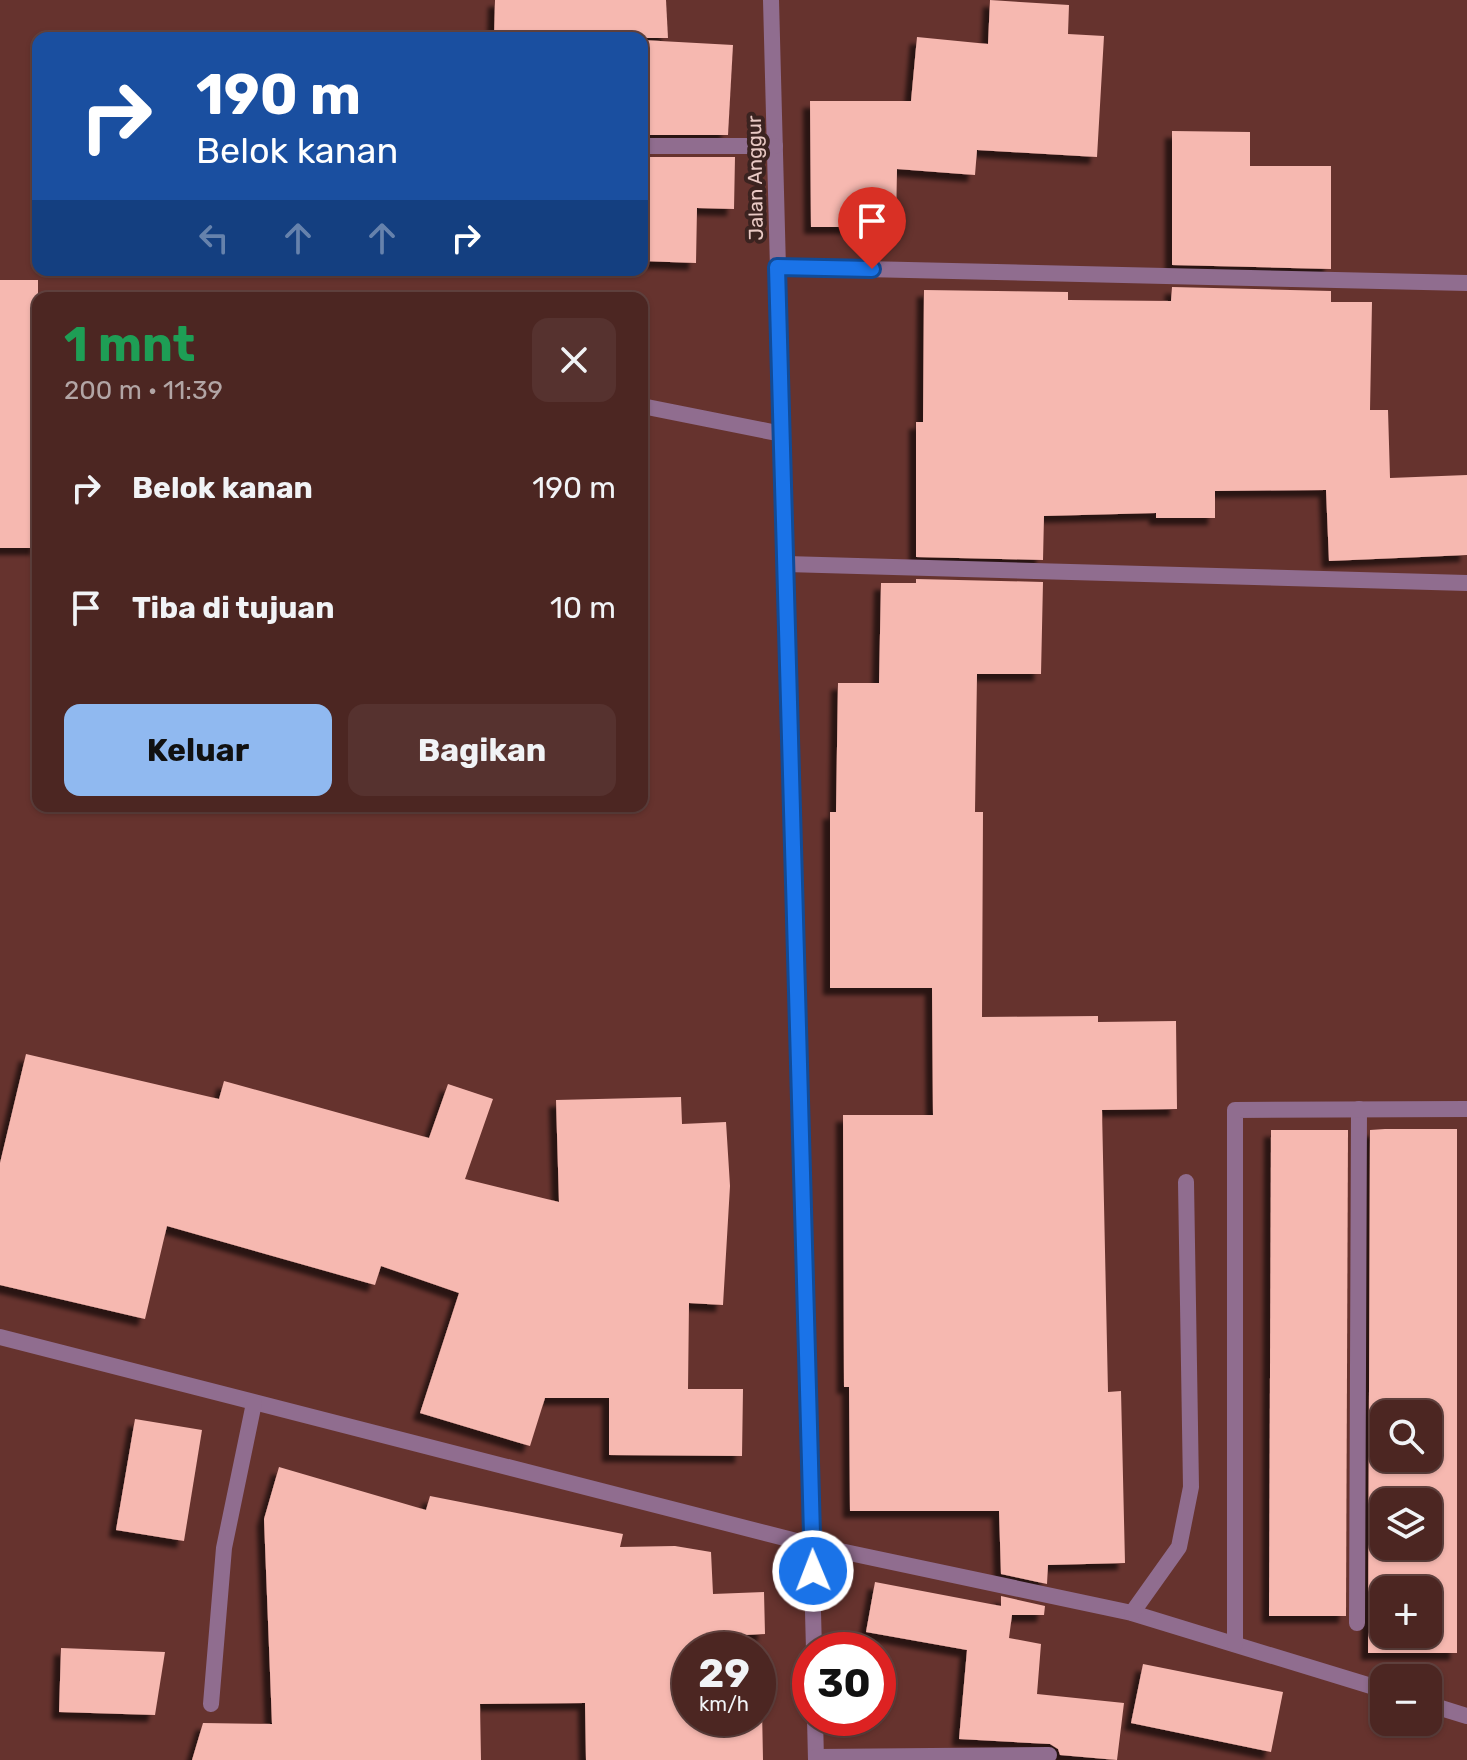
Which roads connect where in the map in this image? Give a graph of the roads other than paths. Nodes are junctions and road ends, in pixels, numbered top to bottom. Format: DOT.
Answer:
graph roads {
  1 [pos="771,0"];
  2 [pos="648,146"];
  3 [pos="775,146"];
  4 [pos="777,267"];
  5 [pos="1467,283"];
  6 [pos="648,407"];
  7 [pos="782,434"];
  8 [pos="786,564"];
  9 [pos="1467,583"];
  10 [pos="1359,1109"];
  11 [pos="1467,1109"];
  12 [pos="1186,1182"];
  13 [pos="0,1337"];
  14 [pos="254,1403"];
  15 [pos="812,1545"];
  16 [pos="1132,1613"];
  17 [pos="1357,1623"];
  18 [pos="814,1632"];
  19 [pos="1235,1644"];
  20 [pos="1370,1686"];
  21 [pos="211,1704"];
  22 [pos="1442,1708"];
  23 [pos="1467,1716"];
  24 [pos="815,1736"];
  25 [pos="1049,1755"];
  26 [pos="816,1758"];
  1 -- 3 [label="street, Jalan Anggur"];
  2 -- 3 [label="street"];
  3 -- 4 [label="street, Jalan Anggur"];
  4 -- 5 [label="street"];
  4 -- 7 [label="street, Jalan Anggur"];
  6 -- 7 [label="street"];
  7 -- 8 [label="street, Jalan Anggur"];
  8 -- 9 [label="street"];
  8 -- 15 [label="street, Jalan Anggur"];
  10 -- 11 [label="street"];
  10 -- 17 [label="street"];
  10 -- 19 [label="street"];
  12 -- 16 [label="street"];
  13 -- 14 [label="street"];
  14 -- 15 [label="street"];
  14 -- 21 [label="street"];
  15 -- 16 [label="street"];
  15 -- 18 [label="street, Jalan Anggur"];
  16 -- 19 [label="street"];
  19 -- 20 [label="street"];
  22 -- 23 [label="street"];
  24 -- 26 [label="street"];
  25 -- 26 [label="street"];
}
